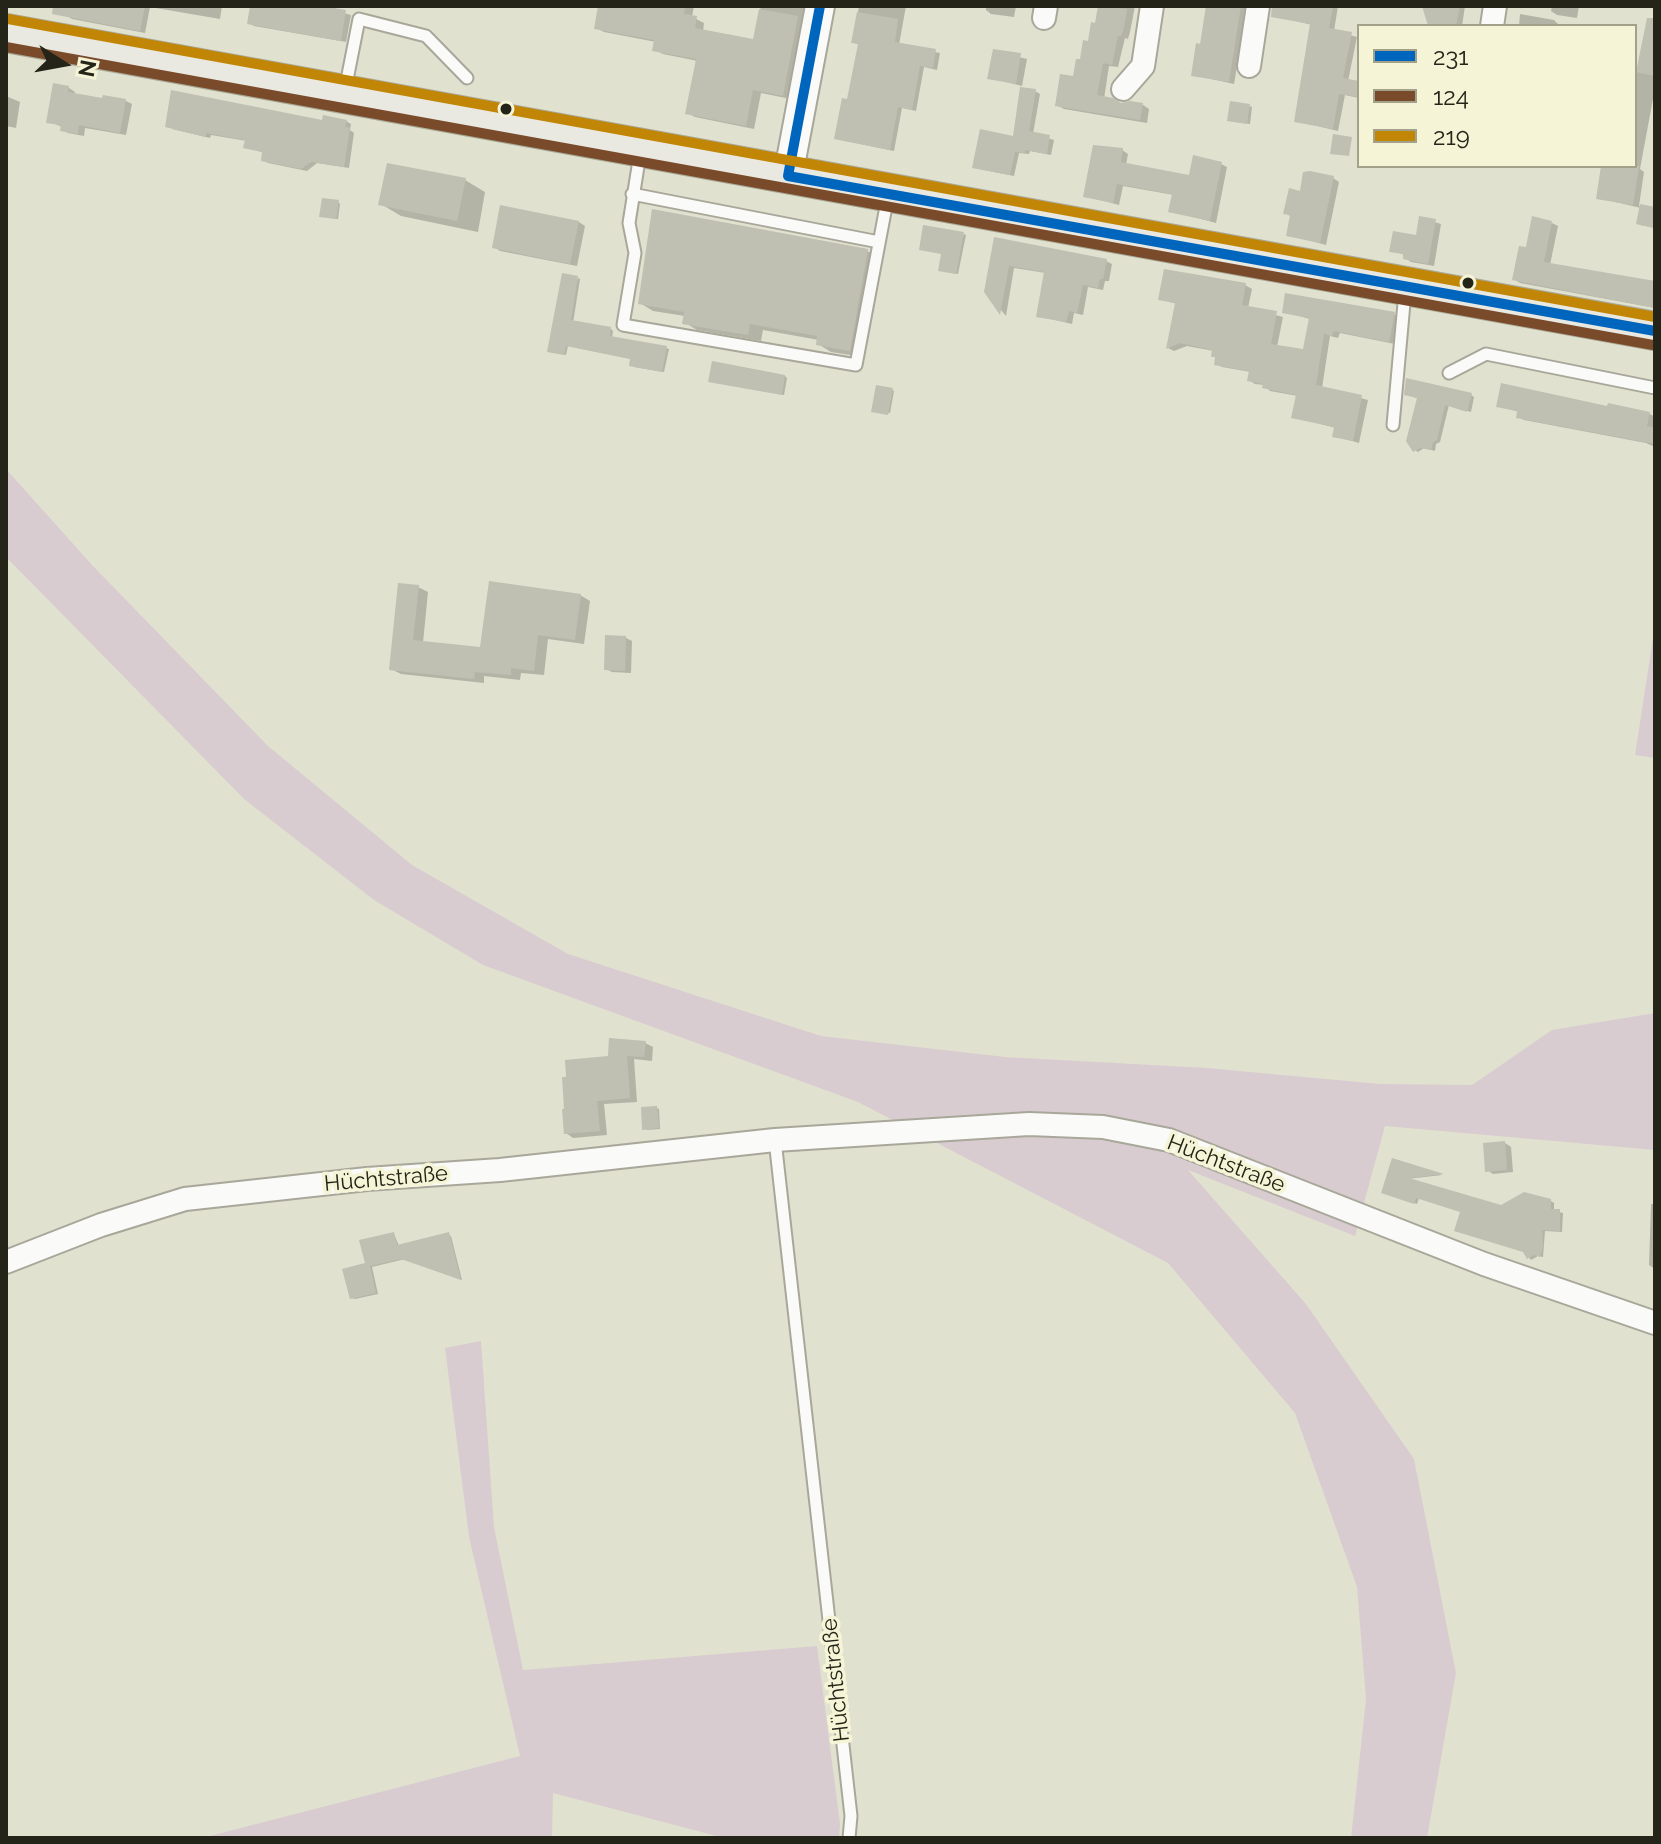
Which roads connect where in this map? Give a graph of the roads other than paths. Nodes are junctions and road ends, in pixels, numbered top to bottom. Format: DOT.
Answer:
graph roads {
  1 [pos="820,6"];
  2 [pos="1152,6"];
  3 [pos="1258,6"];
  4 [pos="360,12"];
  5 [pos="6,33"];
  6 [pos="1249,66"];
  7 [pos="467,78"];
  8 [pos="1123,89"];
  9 [pos="344,95"];
  10 [pos="641,149"];
  11 [pos="788,176"];
  12 [pos="632,194"];
  13 [pos="888,194"];
  14 [pos="879,242"];
  15 [pos="1405,287"];
  16 [pos="1655,331"];
  17 [pos="1449,373"];
  18 [pos="1655,388"];
  19 [pos="1393,425"];
  20 [pos="775,1140"];
  21 [pos="6,1262"];
  22 [pos="1655,1323"];
  23 [pos="849,1838"];
  1 -- 11 [label="street"];
  2 -- 8 [label="street"];
  3 -- 6 [label="street"];
  4 -- 7 [label="lane"];
  4 -- 9 [label="lane"];
  5 -- 9 [label="main road"];
  9 -- 10 [label="main road"];
  10 -- 11 [label="main road"];
  10 -- 12 [label="lane"];
  11 -- 13 [label="main road"];
  12 -- 14 [label="lane"];
  12 -- 14 [label="lane"];
  13 -- 14 [label="lane"];
  13 -- 15 [label="main road"];
  15 -- 16 [label="main road"];
  15 -- 19 [label="lane"];
  17 -- 18 [label="lane"];
  20 -- 21 [label="street, Hüchtstraße"];
  20 -- 22 [label="street, Hüchtstraße"];
  20 -- 23 [label="lane, Hüchtstraße"];
}
